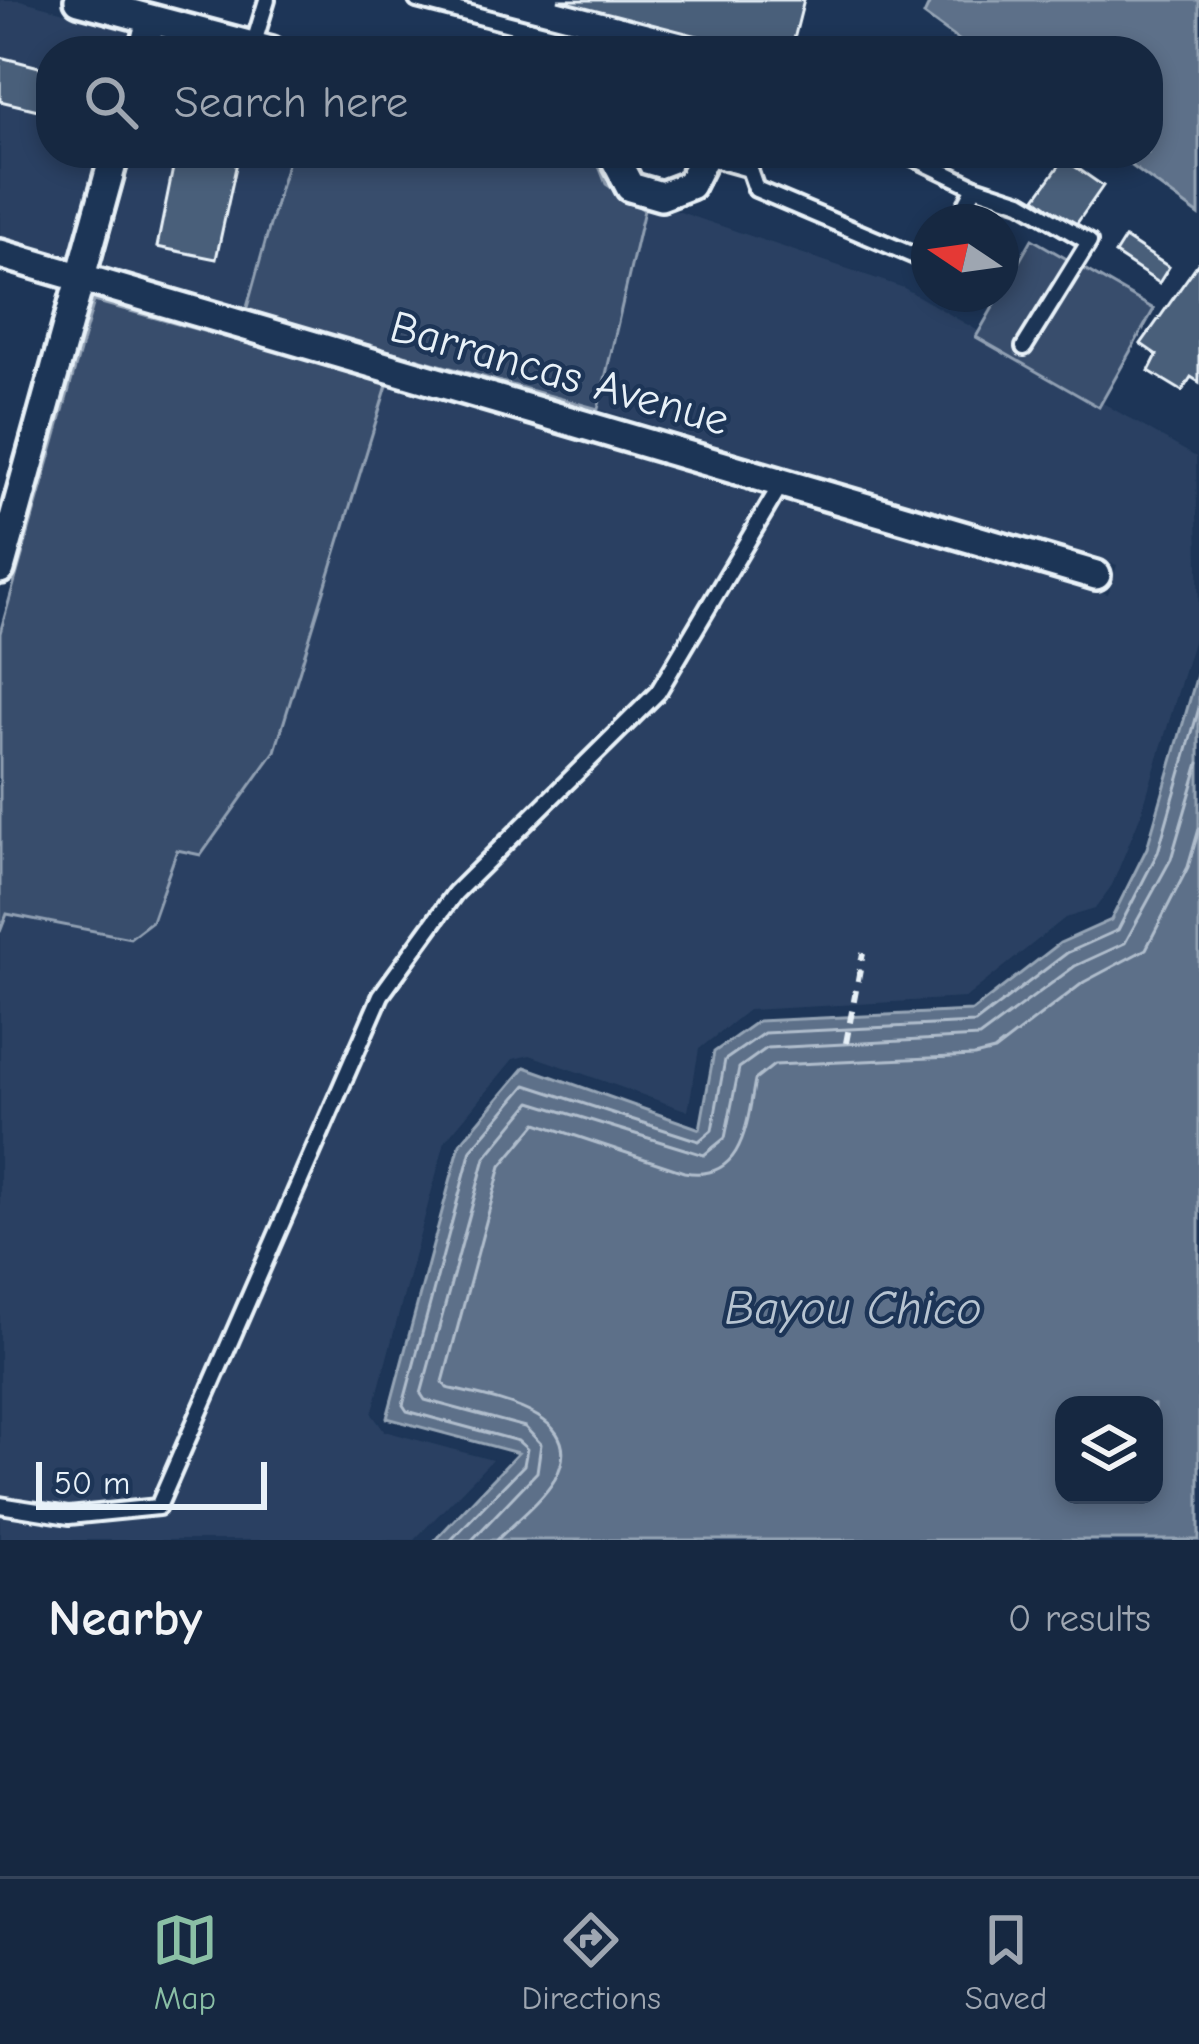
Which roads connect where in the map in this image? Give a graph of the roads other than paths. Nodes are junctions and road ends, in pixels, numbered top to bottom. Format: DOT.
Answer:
graph roads {
  1 [pos="79,0"];
  2 [pos="267,0"];
  3 [pos="418,0"];
  4 [pos="151,20"];
  5 [pos="147,36"];
  6 [pos="212,36"];
  7 [pos="263,36"];
  8 [pos="556,36"];
  9 [pos="111,168"];
  10 [pos="620,168"];
  11 [pos="699,168"];
  12 [pos="745,168"];
  13 [pos="935,168"];
  14 [pos="748,169"];
  15 [pos="976,188"];
  16 [pos="967,204"];
  17 [pos="0,254"];
  18 [pos="911,254"];
  19 [pos="81,280"];
  20 [pos="1024,347"];
  21 [pos="783,481"];
  22 [pos="7,518"];
  23 [pos="0,569"];
  24 [pos="1096,574"];
  25 [pos="0,1505"];
  1 -- 4 [label="street"];
  2 -- 7 [label="lane"];
  3 -- 8 [label="lane"];
  4 -- 5 [label="street"];
  4 -- 6 [label="street"];
  9 -- 19 [label="street"];
  10 -- 11 [label="street"];
  12 -- 14 [label="lane"];
  13 -- 15 [label="lane"];
  14 -- 18 [label="lane"];
  15 -- 16 [label="lane"];
  15 -- 20 [label="lane"];
  17 -- 19 [label="street, Barrancas Avenue"];
  19 -- 21 [label="street, Barrancas Avenue"];
  19 -- 22 [label="street"];
  21 -- 24 [label="street, Barrancas Avenue"];
  21 -- 25 [label="lane"];
  22 -- 23 [label="street"];
}
